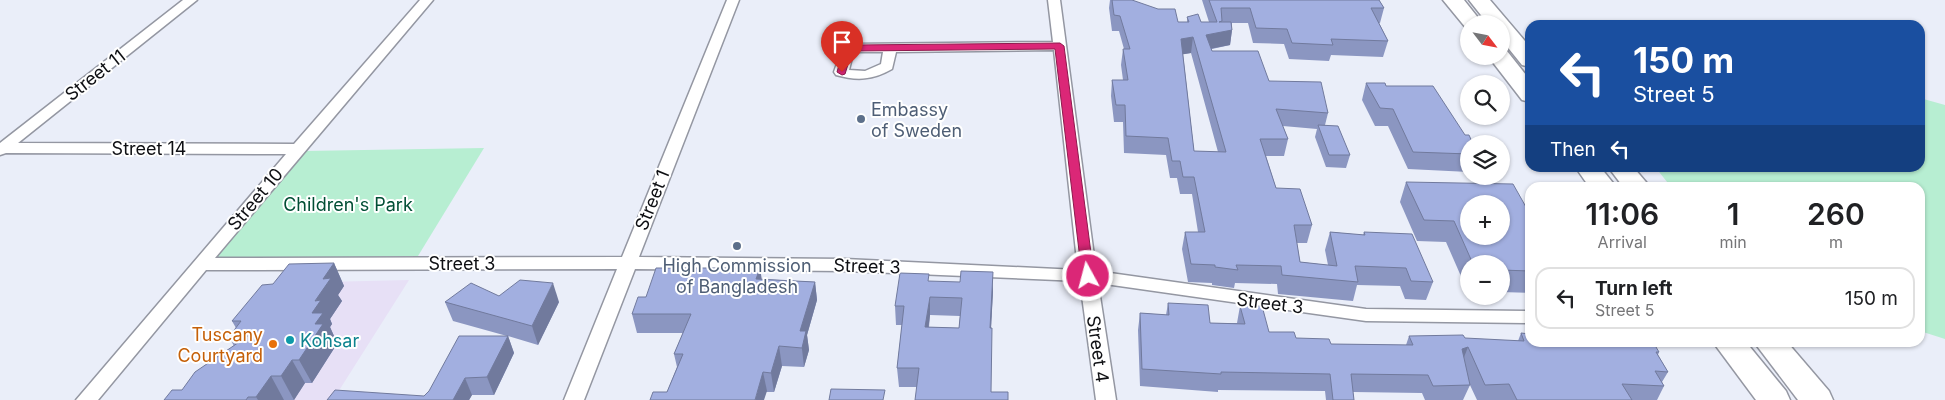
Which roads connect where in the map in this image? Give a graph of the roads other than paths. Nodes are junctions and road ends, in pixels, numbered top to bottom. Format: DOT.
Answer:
graph roads {
  1 [pos="191,0"];
  2 [pos="427,0"];
  3 [pos="733,0"];
  4 [pos="1054,0"];
  5 [pos="1454,0"];
  6 [pos="1479,0"];
  7 [pos="1466,15"];
  8 [pos="1492,15"];
  9 [pos="1510,37"];
  10 [pos="1060,46"];
  11 [pos="890,49"];
  12 [pos="1525,54"];
  13 [pos="1507,65"];
  14 [pos="1525,84"];
  15 [pos="1,149"];
  16 [pos="298,149"];
  17 [pos="1591,172"];
  18 [pos="1624,172"];
  19 [pos="1599,182"];
  20 [pos="1633,182"];
  21 [pos="627,263"];
  22 [pos="201,264"];
  23 [pos="1088,276"];
  24 [pos="1525,317"];
  25 [pos="1732,347"];
  26 [pos="1773,347"];
  27 [pos="86,400"];
  28 [pos="574,400"];
  29 [pos="1106,400"];
  30 [pos="1774,400"];
  31 [pos="1817,400"];
  1 -- 15 [label="street, Street 11"];
  2 -- 16 [label="street, Street 10"];
  3 -- 21 [label="street, Street 1"];
  4 -- 10 [label="street, Street 4"];
  5 -- 7 [label="main road"];
  6 -- 8 [label="main road"];
  9 -- 12 [label="main road"];
  10 -- 11 [label="street"];
  10 -- 23 [label="street, Street 4"];
  13 -- 14 [label="main road"];
  15 -- 16 [label="street, Street 14"];
  16 -- 22 [label="street, Street 10"];
  17 -- 19 [label="main road"];
  18 -- 20 [label="main road"];
  21 -- 22 [label="street, Street 3"];
  21 -- 23 [label="street, Street 3"];
  21 -- 28 [label="street, Street 1"];
  22 -- 27 [label="street, Street 10"];
  23 -- 24 [label="street, Street 3"];
  23 -- 29 [label="street, Street 4"];
  25 -- 30 [label="main road"];
  26 -- 31 [label="main road"];
}
